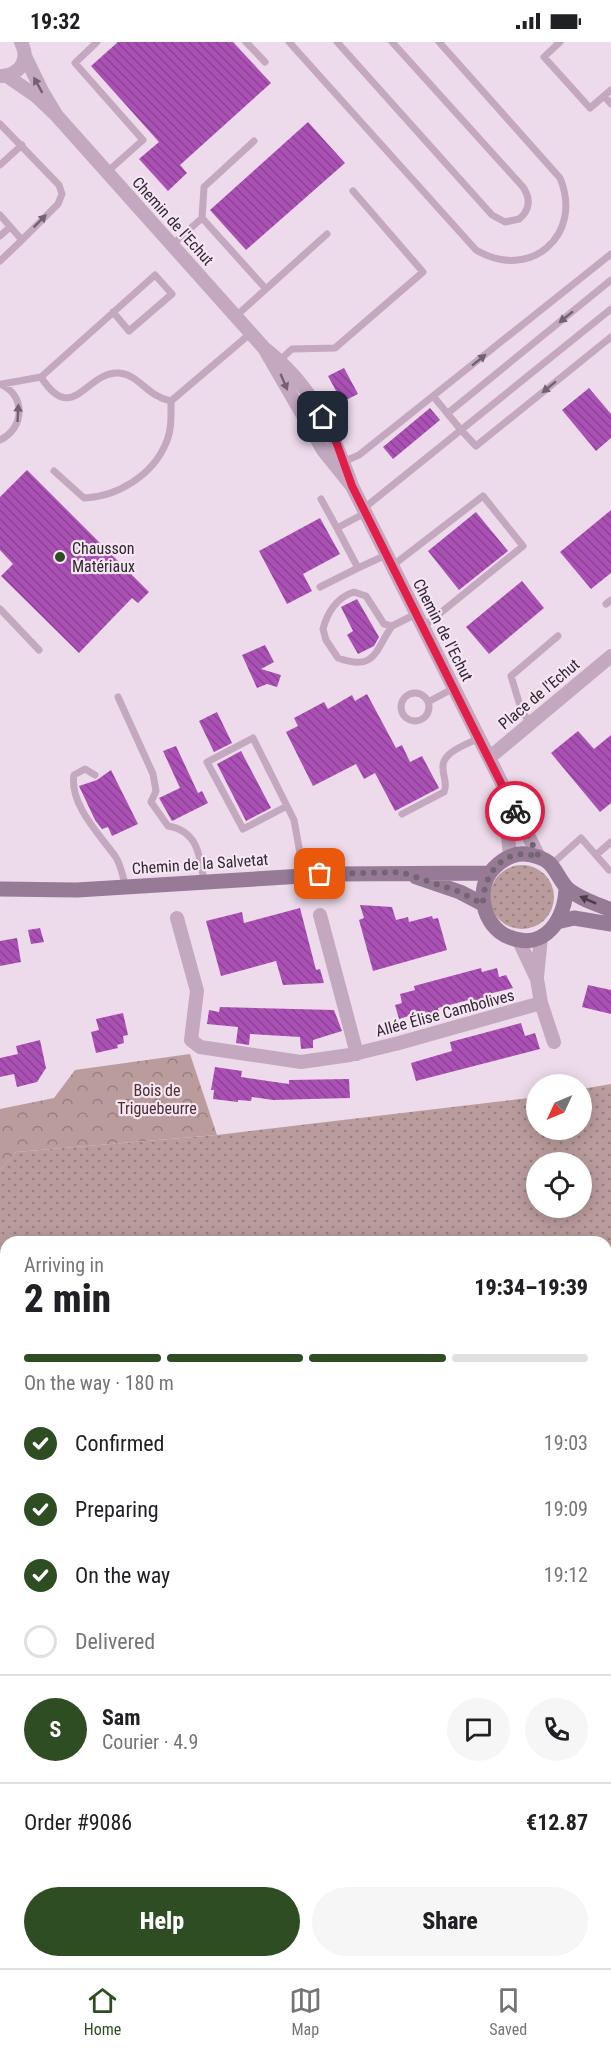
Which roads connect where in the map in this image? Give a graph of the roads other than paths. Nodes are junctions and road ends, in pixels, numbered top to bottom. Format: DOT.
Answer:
graph roads {
  1 [pos="97,42"];
  2 [pos="246,42"];
  3 [pos="289,42"];
  4 [pos="337,42"];
  5 [pos="392,42"];
  6 [pos="439,42"];
  7 [pos="560,42"];
  8 [pos="25,48"];
  9 [pos="265,62"];
  10 [pos="2,76"];
  11 [pos="611,90"];
  12 [pos="604,96"];
  13 [pos="611,104"];
  14 [pos="57,116"];
  15 [pos="0,124"];
  16 [pos="254,141"];
  17 [pos="22,145"];
  18 [pos="0,165"];
  19 [pos="107,172"];
  20 [pos="353,191"];
  21 [pos="0,216"];
  22 [pos="202,218"];
  23 [pos="10,227"];
  24 [pos="327,234"];
  25 [pos="0,236"];
  26 [pos="22,240"];
  27 [pos="172,245"];
  28 [pos="611,254"];
  29 [pos="0,261"];
  30 [pos="611,280"];
  31 [pos="266,289"];
  32 [pos="611,309"];
  33 [pos="113,312"];
  34 [pos="236,316"];
  35 [pos="251,333"];
  36 [pos="611,337"];
  37 [pos="264,348"];
  38 [pos="280,360"];
  39 [pos="41,377"];
  40 [pos="1,382"];
  41 [pos="433,396"];
  42 [pos="171,401"];
  43 [pos="448,413"];
  44 [pos="461,430"];
  45 [pos="0,440"];
  46 [pos="344,462"];
  47 [pos="54,471"];
  48 [pos="352,486"];
  49 [pos="321,499"];
  50 [pos="364,511"];
  51 [pos="337,528"];
  52 [pos="389,561"];
  53 [pos="358,568"];
  54 [pos="320,587"];
  55 [pos="0,609"];
  56 [pos="420,620"];
  57 [pos="392,626"];
  58 [pos="558,636"];
  59 [pos="39,650"];
  60 [pos="611,656"];
  61 [pos="454,688"];
  62 [pos="118,697"];
  63 [pos="428,702"];
  64 [pos="531,723"];
  65 [pos="479,738"];
  66 [pos="489,758"];
  67 [pos="95,775"];
  68 [pos="503,789"];
  69 [pos="287,806"];
  70 [pos="402,814"];
  71 [pos="611,842"];
  72 [pos="596,855"];
  73 [pos="510,856"];
  74 [pos="545,861"];
  75 [pos="609,870"];
  76 [pos="401,872"];
  77 [pos="489,873"];
  78 [pos="304,875"];
  79 [pos="204,882"];
  80 [pos="126,887"];
  81 [pos="566,887"];
  82 [pos="0,888"];
  83 [pos="483,904"];
  84 [pos="611,910"];
  85 [pos="320,915"];
  86 [pos="177,918"];
  87 [pos="557,922"];
  88 [pos="611,924"];
  89 [pos="541,937"];
  90 [pos="518,939"];
  91 [pos="537,980"];
  92 [pos="541,1003"];
  93 [pos="554,1042"];
  94 [pos="357,1054"];
  1 -- 19 [label="lane"];
  2 -- 9 [label="lane"];
  3 -- 6 [label="lane"];
  4 -- 5 [label="lane"];
  7 -- 12 [label="lane"];
  8 -- 10 [label="street"];
  14 -- 8 [label="street, Chemin de l'Echut, one-way"];
  10 -- 14 [label="street, Chemin de l'Echut"];
  11 -- 12 [label="lane"];
  12 -- 13 [label="lane"];
  14 -- 19 [label="street, Chemin de l'Echut"];
  15 -- 17 [label="lane"];
  16 -- 22 [label="lane"];
  17 -- 18 [label="lane"];
  26 -- 17 [label="lane, one-way"];
  19 -- 27 [label="street, Chemin de l'Echut"];
  20 -- 38 [label="lane"];
  21 -- 23 [label="lane"];
  22 -- 27 [label="lane"];
  22 -- 31 [label="lane"];
  23 -- 25 [label="lane"];
  23 -- 26 [label="lane"];
  24 -- 31 [label="lane"];
  26 -- 29 [label="lane"];
  27 -- 34 [label="street, Chemin de l'Echut"];
  41 -- 28 [label="lane, one-way"];
  30 -- 43 [label="lane, one-way"];
  31 -- 34 [label="lane"];
  32 -- 44 [label="lane"];
  33 -- 33 [label="lane"];
  33 -- 39 [label="lane"];
  34 -- 35 [label="street, Chemin de l'Echut"];
  35 -- 37 [label="street, Chemin de l'Echut"];
  35 -- 42 [label="lane"];
  36 -- 44 [label="lane, one-way"];
  37 -- 38 [label="street, Chemin de l'Echut"];
  37 -- 48 [label="street, Chemin de l'Echut, one-way"];
  38 -- 46 [label="street, Chemin de l'Echut"];
  39 -- 40 [label="lane"];
  39 -- 42 [label="lane"];
  45 -- 40 [label="lane, one-way"];
  41 -- 43 [label="lane"];
  41 -- 46 [label="lane"];
  42 -- 47 [label="lane"];
  43 -- 44 [label="lane"];
  44 -- 50 [label="lane"];
  46 -- 48 [label="street, Chemin de l'Echut"];
  48 -- 50 [label="street, Chemin de l'Echut"];
  49 -- 51 [label="lane"];
  50 -- 51 [label="lane"];
  50 -- 52 [label="street, Chemin de l'Echut"];
  51 -- 53 [label="lane"];
  52 -- 53 [label="lane"];
  52 -- 56 [label="street, Chemin de l'Echut"];
  52 -- 56 [label="lane"];
  53 -- 54 [label="lane"];
  55 -- 59 [label="lane"];
  56 -- 57 [label="lane"];
  56 -- 61 [label="street, Chemin de l'Echut"];
  57 -- 57 [label="lane"];
  58 -- 64 [label="lane"];
  60 -- 64 [label="street, Place de l'Echut"];
  61 -- 63 [label="lane"];
  61 -- 65 [label="street, Chemin de l'Echut"];
  62 -- 79 [label="lane"];
  63 -- 63 [label="lane"];
  64 -- 66 [label="street, Place de l'Echut"];
  65 -- 66 [label="street, Chemin de l'Echut"];
  65 -- 70 [label="lane"];
  66 -- 68 [label="street, Chemin de l'Echut"];
  67 -- 80 [label="lane"];
  68 -- 73 [label="street, Chemin de l'Echut"];
  68 -- 74 [label="street, Chemin de l'Echut"];
  69 -- 69 [label="lane"];
  69 -- 78 [label="lane"];
  71 -- 72 [label="lane"];
  72 -- 74 [label="lane"];
  72 -- 75 [label="lane"];
  73 -- 74 [label="main road"];
  73 -- 77 [label="main road"];
  74 -- 81 [label="main road"];
  76 -- 77 [label="main road, Chemin de la Salvetat"];
  76 -- 78 [label="main road, Chemin de la Salvetat"];
  76 -- 83 [label="main road, Chemin de la Salvetat"];
  77 -- 83 [label="main road"];
  78 -- 79 [label="main road, Chemin de la Salvetat"];
  79 -- 80 [label="main road, Chemin de la Salvetat"];
  80 -- 82 [label="main road, Chemin de la Salvetat"];
  84 -- 81 [label="main road, one-way"];
  81 -- 87 [label="main road"];
  83 -- 90 [label="main road"];
  85 -- 94 [label="street, Allée Élise Cambolives"];
  86 -- 94 [label="street, Allée Élise Cambolives"];
  87 -- 88 [label="main road"];
  87 -- 89 [label="main road"];
  89 -- 90 [label="main road"];
  89 -- 91 [label="street, Allée Élise Cambolives"];
  90 -- 91 [label="street, Allée Élise Cambolives"];
  91 -- 92 [label="street, Allée Élise Cambolives"];
  92 -- 93 [label="street, Allée Élise Cambolives"];
  92 -- 94 [label="street, Allée Élise Cambolives"];
}
